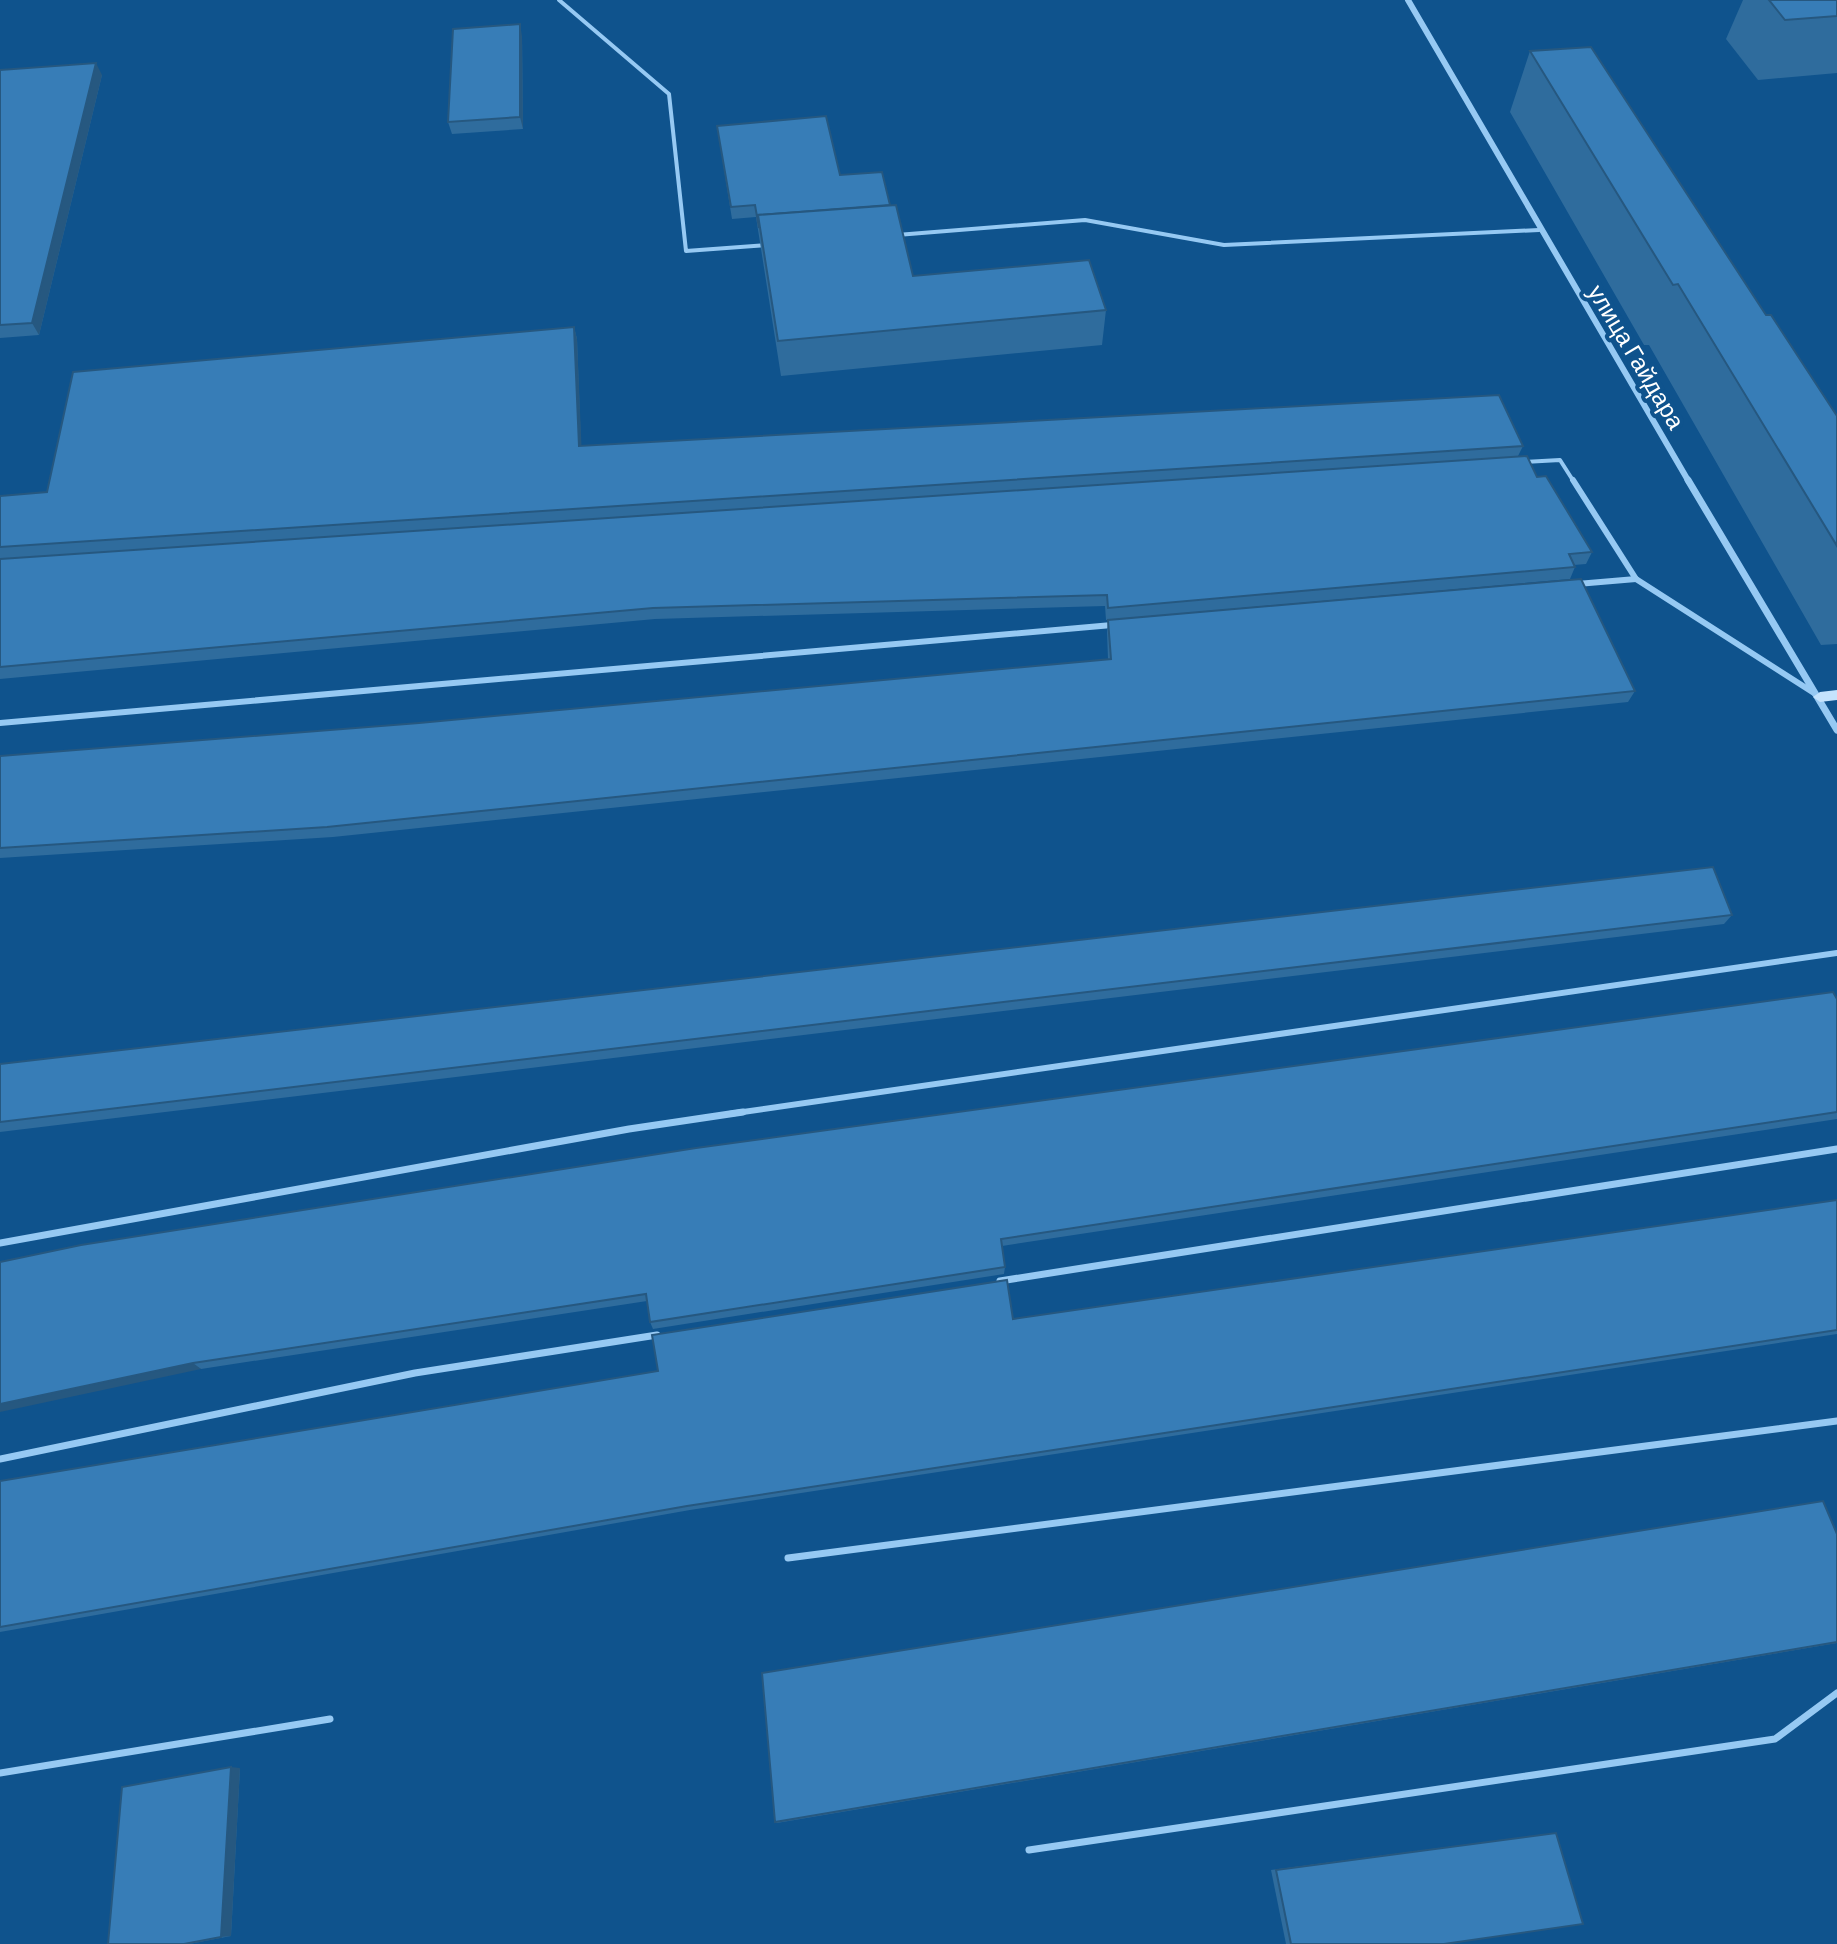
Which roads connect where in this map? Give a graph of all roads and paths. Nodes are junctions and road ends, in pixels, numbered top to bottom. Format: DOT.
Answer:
graph roads {
  1 [pos="559,0"];
  2 [pos="1408,0"];
  3 [pos="1539,230"];
  4 [pos="894,235"];
  5 [pos="782,243"];
  6 [pos="1512,463"];
  7 [pos="1636,579"];
  8 [pos="1573,584"];
  9 [pos="1128,623"];
  10 [pos="1837,695"];
  11 [pos="1820,697"];
  12 [pos="0,723"];
  13 [pos="1837,730"];
  14 [pos="1837,953"];
  15 [pos="1837,1149"];
  16 [pos="0,1243"];
  17 [pos="984,1284"];
  18 [pos="668,1333"];
  19 [pos="1837,1421"];
  20 [pos="0,1459"];
  21 [pos="788,1558"];
  22 [pos="1837,1693"];
  23 [pos="330,1719"];
  24 [pos="0,1773"];
  25 [pos="1029,1850"];
  1 -- 5 [label="lane"];
  2 -- 3 [label="street, улица Гайдара"];
  3 -- 4 [label="lane"];
  3 -- 11 [label="street, улица Гайдара"];
  6 -- 7 [label="lane"];
  7 -- 8 [label="lane"];
  7 -- 11 [label="lane"];
  9 -- 12 [label="lane"];
  10 -- 11 [label="street"];
  11 -- 13 [label="street, улица Гайдара"];
  14 -- 16 [label="lane"];
  15 -- 17 [label="lane"];
  18 -- 20 [label="lane"];
  19 -- 21 [label="lane"];
  22 -- 25 [label="lane"];
  23 -- 24 [label="lane"];
}
